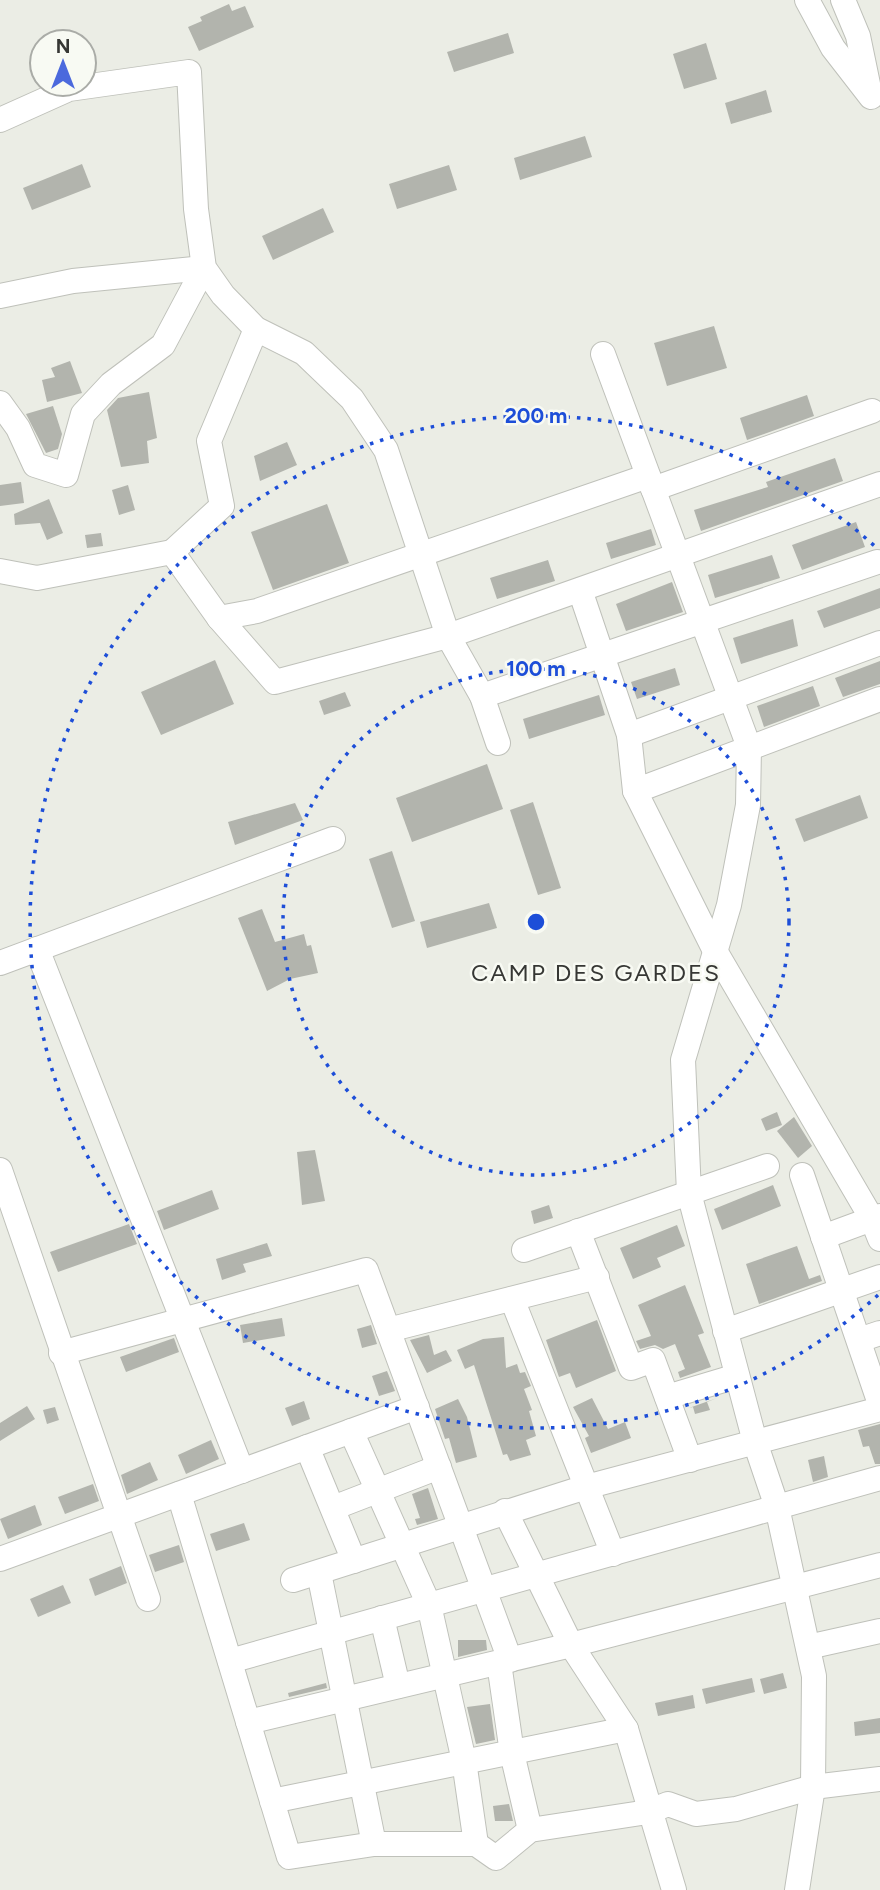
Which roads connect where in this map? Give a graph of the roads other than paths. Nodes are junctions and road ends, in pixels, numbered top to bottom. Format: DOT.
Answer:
graph roads {
  1 [pos="807,0"];
  2 [pos="843,0"];
  3 [pos="0,120"];
  4 [pos="204,268"];
  5 [pos="0,296"];
  6 [pos="256,329"];
  7 [pos="603,354"];
  8 [pos="0,403"];
  9 [pos="872,411"];
  10 [pos="651,483"];
  11 [pos="880,484"];
  12 [pos="172,552"];
  13 [pos="422,554"];
  14 [pos="678,555"];
  15 [pos="877,562"];
  16 [pos="0,572"];
  17 [pos="580,590"];
  18 [pos="219,618"];
  19 [pos="703,622"];
  20 [pos="448,636"];
  21 [pos="880,643"];
  22 [pos="602,656"];
  23 [pos="482,696"];
  24 [pos="732,699"];
  25 [pos="880,699"];
  26 [pos="629,735"];
  27 [pos="498,743"];
  28 [pos="749,747"];
  29 [pos="635,791"];
  30 [pos="333,839"];
  31 [pos="37,949"];
  32 [pos="714,949"];
  33 [pos="0,963"];
  34 [pos="767,1166"];
  35 [pos="0,1170"];
  36 [pos="802,1175"];
  37 [pos="689,1193"];
  38 [pos="878,1225"];
  39 [pos="578,1231"];
  40 [pos="823,1237"];
  41 [pos="524,1250"];
  42 [pos="597,1276"];
  43 [pos="880,1277"];
  44 [pos="842,1290"];
  45 [pos="512,1299"];
  46 [pos="183,1320"];
  47 [pos="388,1330"];
  48 [pos="725,1331"];
  49 [pos="869,1336"];
  50 [pos="61,1353"];
  51 [pos="737,1376"];
  52 [pos="667,1397"];
  53 [pos="880,1406"];
  54 [pos="416,1407"];
  55 [pos="351,1431"];
  56 [pos="755,1442"];
  57 [pos="307,1447"];
  58 [pos="690,1460"];
  59 [pos="439,1467"];
  60 [pos="242,1471"];
  61 [pos="880,1478"];
  62 [pos="586,1487"];
  63 [pos="378,1490"];
  64 [pos="179,1494"];
  65 [pos="777,1507"];
  66 [pos="333,1508"];
  67 [pos="505,1511"];
  68 [pos="118,1516"];
  69 [pos="460,1526"];
  70 [pos="402,1544"];
  71 [pos="613,1554"];
  72 [pos="0,1559"];
  73 [pos="354,1561"];
  74 [pos="880,1564"];
  75 [pos="319,1573"];
  76 [pos="535,1575"];
  77 [pos="293,1580"];
  78 [pos="795,1589"];
  79 [pos="483,1590"];
  80 [pos="148,1599"];
  81 [pos="429,1605"];
  82 [pos="382,1618"];
  83 [pos="880,1631"];
  84 [pos="331,1632"];
  85 [pos="571,1645"];
  86 [pos="808,1647"];
  87 [pos="230,1661"];
  88 [pos="505,1661"];
  89 [pos="446,1675"];
  90 [pos="398,1686"];
  91 [pos="345,1699"];
  92 [pos="248,1722"];
  93 [pos="626,1729"];
  94 [pos="512,1753"];
  95 [pos="464,1761"];
  96 [pos="880,1779"];
  97 [pos="362,1782"];
  98 [pos="813,1787"];
  99 [pos="272,1801"];
  100 [pos="648,1812"];
  101 [pos="530,1830"];
  102 [pos="374,1844"];
  103 [pos="476,1844"];
  104 [pos="674,1890"];
  105 [pos="797,1890"];
  1 -- 2 [label="street"];
  3 -- 4 [label="street"];
  4 -- 5 [label="street"];
  4 -- 6 [label="street"];
  4 -- 8 [label="street"];
  6 -- 12 [label="street"];
  6 -- 13 [label="street"];
  7 -- 10 [label="street"];
  9 -- 10 [label="street"];
  10 -- 13 [label="street"];
  10 -- 14 [label="street"];
  11 -- 14 [label="street"];
  12 -- 16 [label="street"];
  12 -- 18 [label="street"];
  13 -- 18 [label="street"];
  13 -- 20 [label="street"];
  14 -- 17 [label="street"];
  14 -- 19 [label="street"];
  15 -- 19 [label="street"];
  17 -- 20 [label="street"];
  17 -- 22 [label="street"];
  18 -- 20 [label="street"];
  19 -- 22 [label="street"];
  19 -- 24 [label="street"];
  20 -- 23 [label="street"];
  21 -- 24 [label="street"];
  22 -- 23 [label="street"];
  22 -- 26 [label="street"];
  23 -- 27 [label="street"];
  24 -- 26 [label="street"];
  24 -- 28 [label="street"];
  25 -- 28 [label="street"];
  26 -- 29 [label="street"];
  28 -- 29 [label="street"];
  28 -- 32 [label="street"];
  29 -- 32 [label="street"];
  30 -- 31 [label="street"];
  31 -- 33 [label="street"];
  31 -- 46 [label="street"];
  32 -- 37 [label="street"];
  32 -- 38 [label="street"];
  34 -- 37 [label="street"];
  35 -- 50 [label="street"];
  36 -- 40 [label="street"];
  37 -- 39 [label="street"];
  37 -- 48 [label="street"];
  38 -- 40 [label="street"];
  39 -- 41 [label="street"];
  39 -- 42 [label="street"];
  40 -- 44 [label="street"];
  42 -- 45 [label="street"];
  42 -- 52 [label="street"];
  43 -- 44 [label="street"];
  44 -- 48 [label="street"];
  44 -- 49 [label="street"];
  45 -- 47 [label="street"];
  45 -- 62 [label="street"];
  46 -- 47 [label="street"];
  46 -- 50 [label="street"];
  46 -- 60 [label="street"];
  47 -- 54 [label="street"];
  48 -- 51 [label="street"];
  49 -- 53 [label="street"];
  50 -- 68 [label="street"];
  51 -- 52 [label="street"];
  51 -- 56 [label="street"];
  52 -- 58 [label="street"];
  53 -- 56 [label="street"];
  54 -- 55 [label="street"];
  54 -- 59 [label="street"];
  55 -- 57 [label="street"];
  55 -- 63 [label="street"];
  56 -- 58 [label="street"];
  56 -- 65 [label="street"];
  57 -- 60 [label="street"];
  57 -- 66 [label="street"];
  58 -- 62 [label="street"];
  59 -- 63 [label="street"];
  59 -- 69 [label="street"];
  60 -- 64 [label="street"];
  61 -- 65 [label="street"];
  62 -- 67 [label="street"];
  62 -- 71 [label="street"];
  63 -- 66 [label="street"];
  63 -- 70 [label="street"];
  64 -- 68 [label="street"];
  64 -- 87 [label="street"];
  65 -- 71 [label="street"];
  65 -- 78 [label="street"];
  66 -- 73 [label="street"];
  67 -- 69 [label="street"];
  67 -- 76 [label="street"];
  68 -- 72 [label="street"];
  68 -- 80 [label="street"];
  69 -- 70 [label="street"];
  69 -- 79 [label="street"];
  70 -- 73 [label="street"];
  70 -- 81 [label="street"];
  71 -- 76 [label="street"];
  73 -- 75 [label="street"];
  74 -- 78 [label="street"];
  75 -- 77 [label="street"];
  75 -- 84 [label="street"];
  76 -- 79 [label="street"];
  76 -- 85 [label="street"];
  78 -- 85 [label="street"];
  78 -- 86 [label="street"];
  79 -- 81 [label="street"];
  79 -- 88 [label="street"];
  81 -- 82 [label="street"];
  81 -- 89 [label="street"];
  82 -- 84 [label="street"];
  82 -- 90 [label="street"];
  83 -- 86 [label="street"];
  84 -- 87 [label="street"];
  84 -- 91 [label="street"];
  85 -- 88 [label="street"];
  85 -- 93 [label="street"];
  86 -- 98 [label="street"];
  87 -- 92 [label="street"];
  88 -- 89 [label="street"];
  88 -- 94 [label="street"];
  89 -- 90 [label="street"];
  89 -- 95 [label="street"];
  90 -- 91 [label="street"];
  91 -- 92 [label="street"];
  91 -- 97 [label="street"];
  92 -- 99 [label="street"];
  93 -- 94 [label="street"];
  93 -- 100 [label="street"];
  94 -- 95 [label="street"];
  94 -- 101 [label="street"];
  95 -- 97 [label="street"];
  95 -- 103 [label="street"];
  96 -- 98 [label="street"];
  97 -- 99 [label="street"];
  97 -- 102 [label="street"];
  98 -- 100 [label="street"];
  98 -- 105 [label="street"];
  99 -- 102 [label="street"];
  100 -- 101 [label="street"];
  100 -- 104 [label="street"];
  101 -- 103 [label="street"];
  102 -- 103 [label="street"];
}
